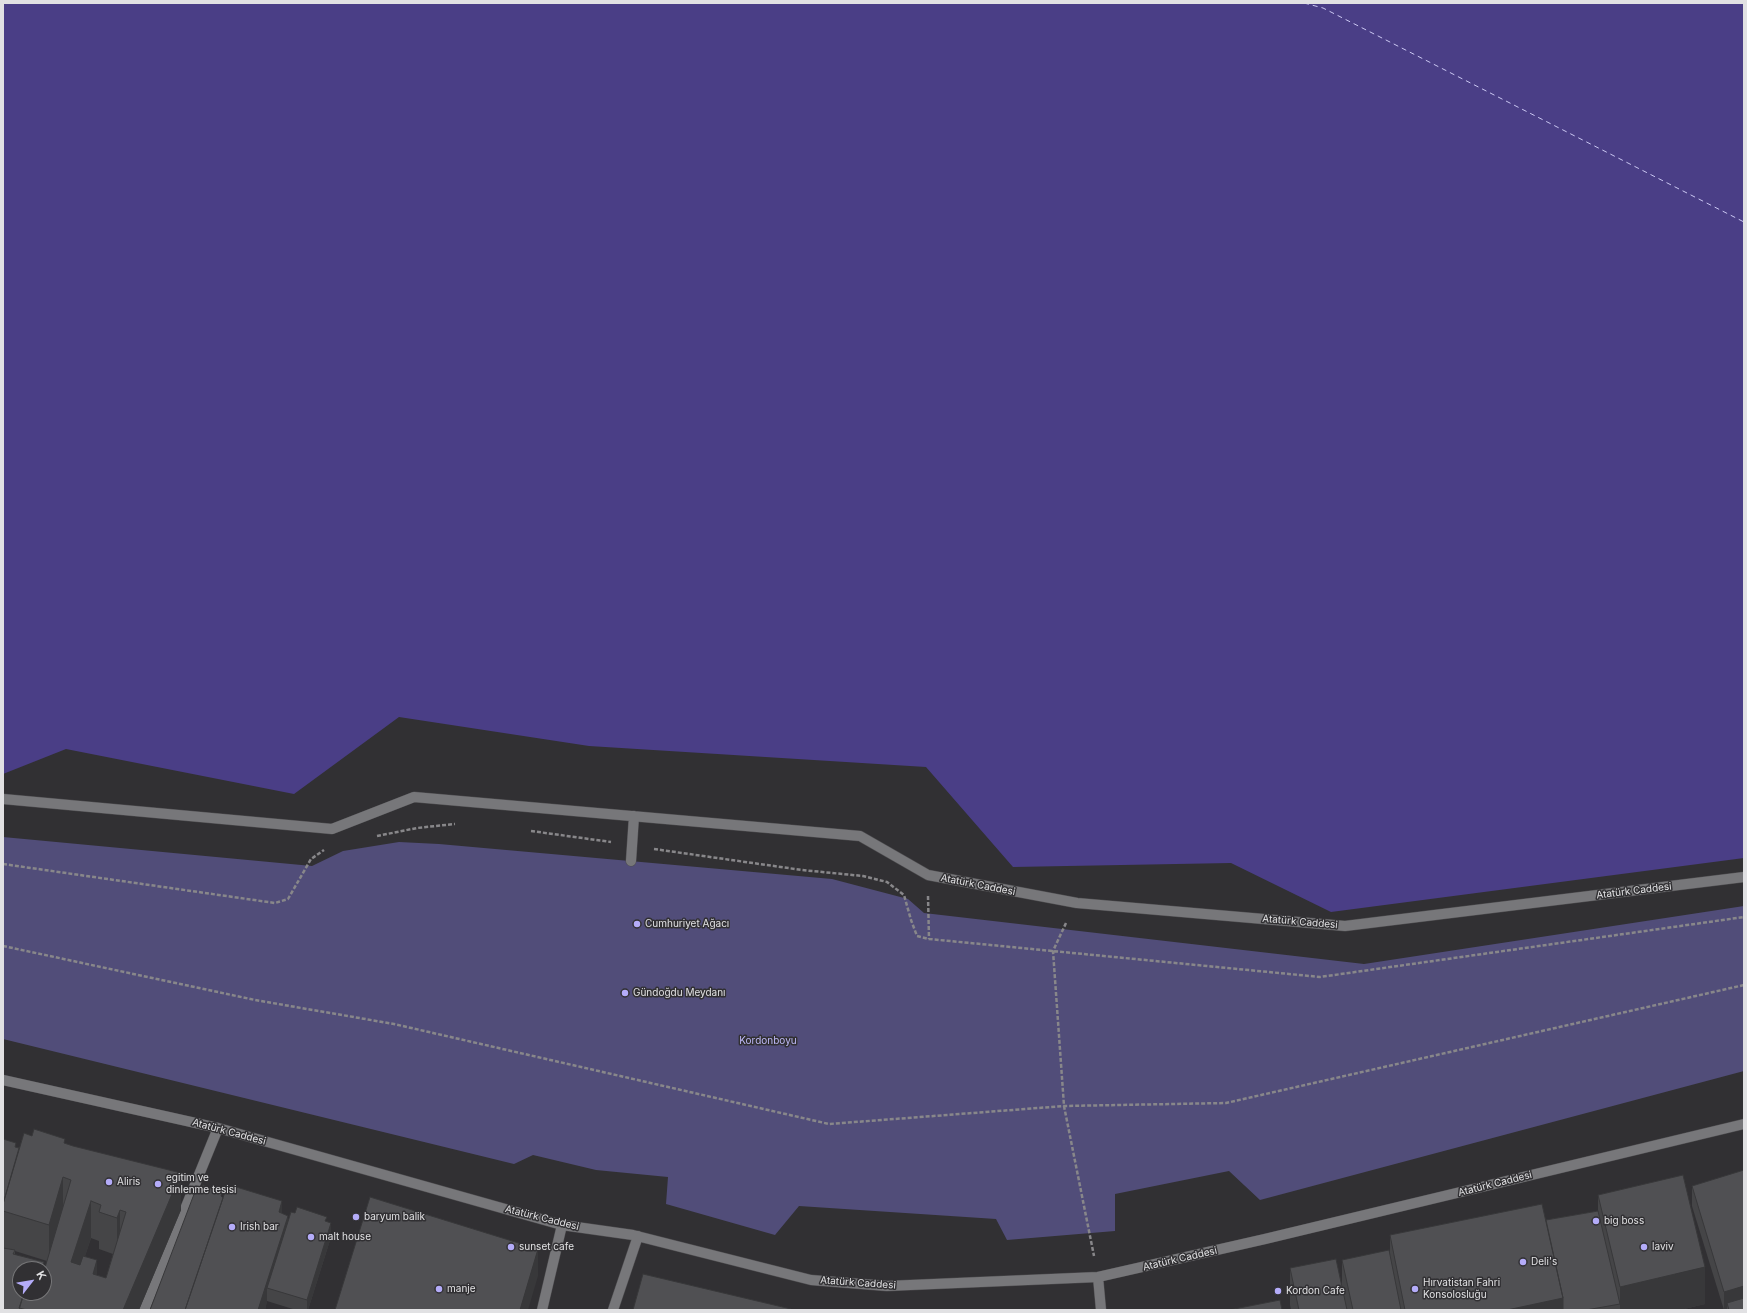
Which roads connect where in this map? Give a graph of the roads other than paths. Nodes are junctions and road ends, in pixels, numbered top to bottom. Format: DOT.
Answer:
graph roads {
  1 [pos="3,799"];
  2 [pos="634,816"];
  3 [pos="631,861"];
  4 [pos="1744,877"];
  5 [pos="3,1080"];
  6 [pos="1744,1124"];
  7 [pos="218,1128"];
  8 [pos="562,1225"];
  9 [pos="638,1236"];
  10 [pos="1098,1277"];
  11 [pos="144,1310"];
  12 [pos="542,1310"];
  13 [pos="613,1310"];
  14 [pos="1101,1310"];
  1 -- 2 [label="street, Atatürk Caddesi"];
  2 -- 3 [label="street"];
  2 -- 4 [label="street, Atatürk Caddesi"];
  5 -- 7 [label="street, Atatürk Caddesi"];
  6 -- 10 [label="street, Atatürk Caddesi"];
  7 -- 8 [label="street, Atatürk Caddesi"];
  7 -- 11 [label="street"];
  8 -- 9 [label="street, Atatürk Caddesi"];
  8 -- 12 [label="street"];
  9 -- 10 [label="street, Atatürk Caddesi"];
  9 -- 13 [label="street"];
  10 -- 14 [label="street"];
}
